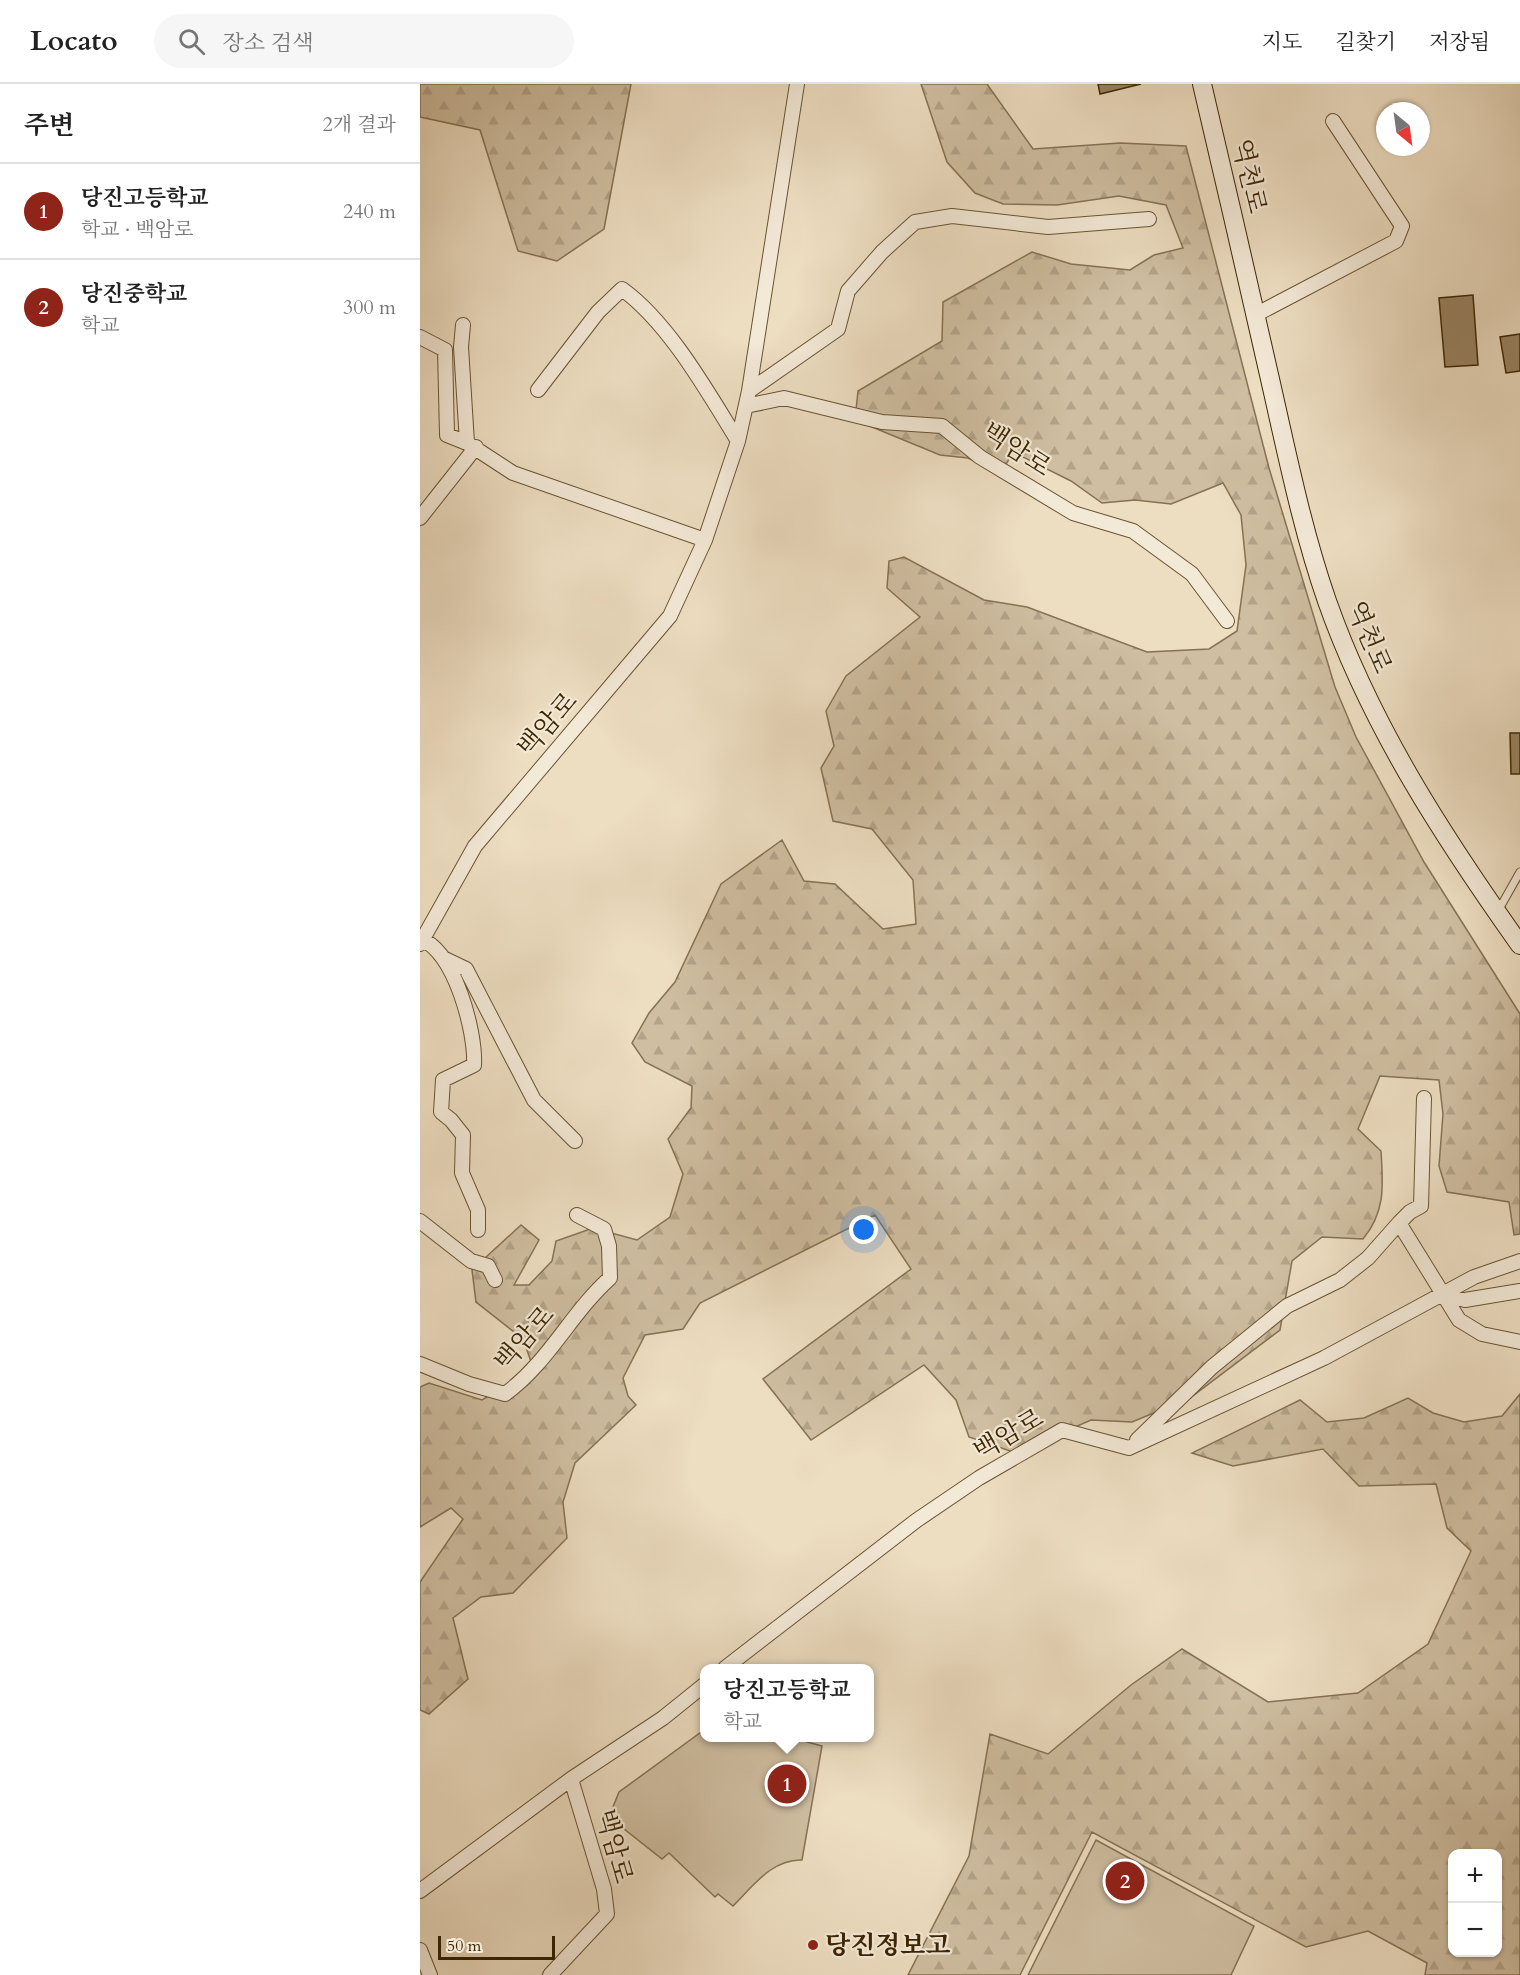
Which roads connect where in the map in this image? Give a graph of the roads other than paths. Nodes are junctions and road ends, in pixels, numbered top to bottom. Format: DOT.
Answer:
graph roads {
  1 [pos="797,84"];
  2 [pos="1202,84"];
  3 [pos="1333,121"];
  4 [pos="1149,219"];
  5 [pos="1255,315"];
  6 [pos="463,325"];
  7 [pos="420,337"];
  8 [pos="538,390"];
  9 [pos="749,391"];
  10 [pos="746,406"];
  11 [pos="738,441"];
  12 [pos="471,445"];
  13 [pos="420,518"];
  14 [pos="705,540"];
  15 [pos="1227,621"];
  16 [pos="1520,872"];
  17 [pos="1497,913"];
  18 [pos="421,940"];
  19 [pos="1520,945"];
  20 [pos="443,958"];
  21 [pos="1424,1098"];
  22 [pos="575,1141"];
  23 [pos="577,1215"];
  24 [pos="420,1221"];
  25 [pos="1399,1223"];
  26 [pos="478,1230"];
  27 [pos="1520,1261"];
  28 [pos="495,1280"];
  29 [pos="1520,1291"];
  30 [pos="1443,1294"];
  31 [pos="1520,1342"];
  32 [pos="420,1364"];
  33 [pos="1129,1448"];
  34 [pos="730,1664"];
  35 [pos="700,1689"];
  36 [pos="572,1779"];
  37 [pos="420,1891"];
  38 [pos="420,1950"];
  39 [pos="430,1975"];
  40 [pos="550,1975"];
  1 -- 9 [label="street, 백암로"];
  2 -- 5 [label="street, 역천로"];
  3 -- 5 [label="street"];
  4 -- 9 [label="street"];
  5 -- 17 [label="street, 역천로"];
  6 -- 12 [label="street"];
  7 -- 12 [label="street"];
  8 -- 11 [label="street"];
  9 -- 10 [label="street, 백암로"];
  10 -- 11 [label="street, 백암로"];
  10 -- 15 [label="street, 백암로"];
  11 -- 14 [label="street, 백암로"];
  12 -- 13 [label="street"];
  12 -- 14 [label="street"];
  14 -- 18 [label="street, 백암로"];
  16 -- 17 [label="lane"];
  17 -- 19 [label="street, 역천로"];
  18 -- 20 [label="street, 백암로"];
  20 -- 22 [label="street, 백암로"];
  20 -- 26 [label="street, 백암로"];
  21 -- 25 [label="street"];
  23 -- 32 [label="street, 백암로"];
  24 -- 28 [label="street"];
  25 -- 30 [label="street"];
  25 -- 33 [label="street"];
  27 -- 30 [label="street"];
  29 -- 30 [label="street"];
  30 -- 31 [label="street"];
  30 -- 33 [label="street"];
  33 -- 34 [label="street, 백암로"];
  35 -- 36 [label="street"];
  36 -- 37 [label="street"];
  36 -- 40 [label="street, 백암로"];
  38 -- 39 [label="street"];
}
